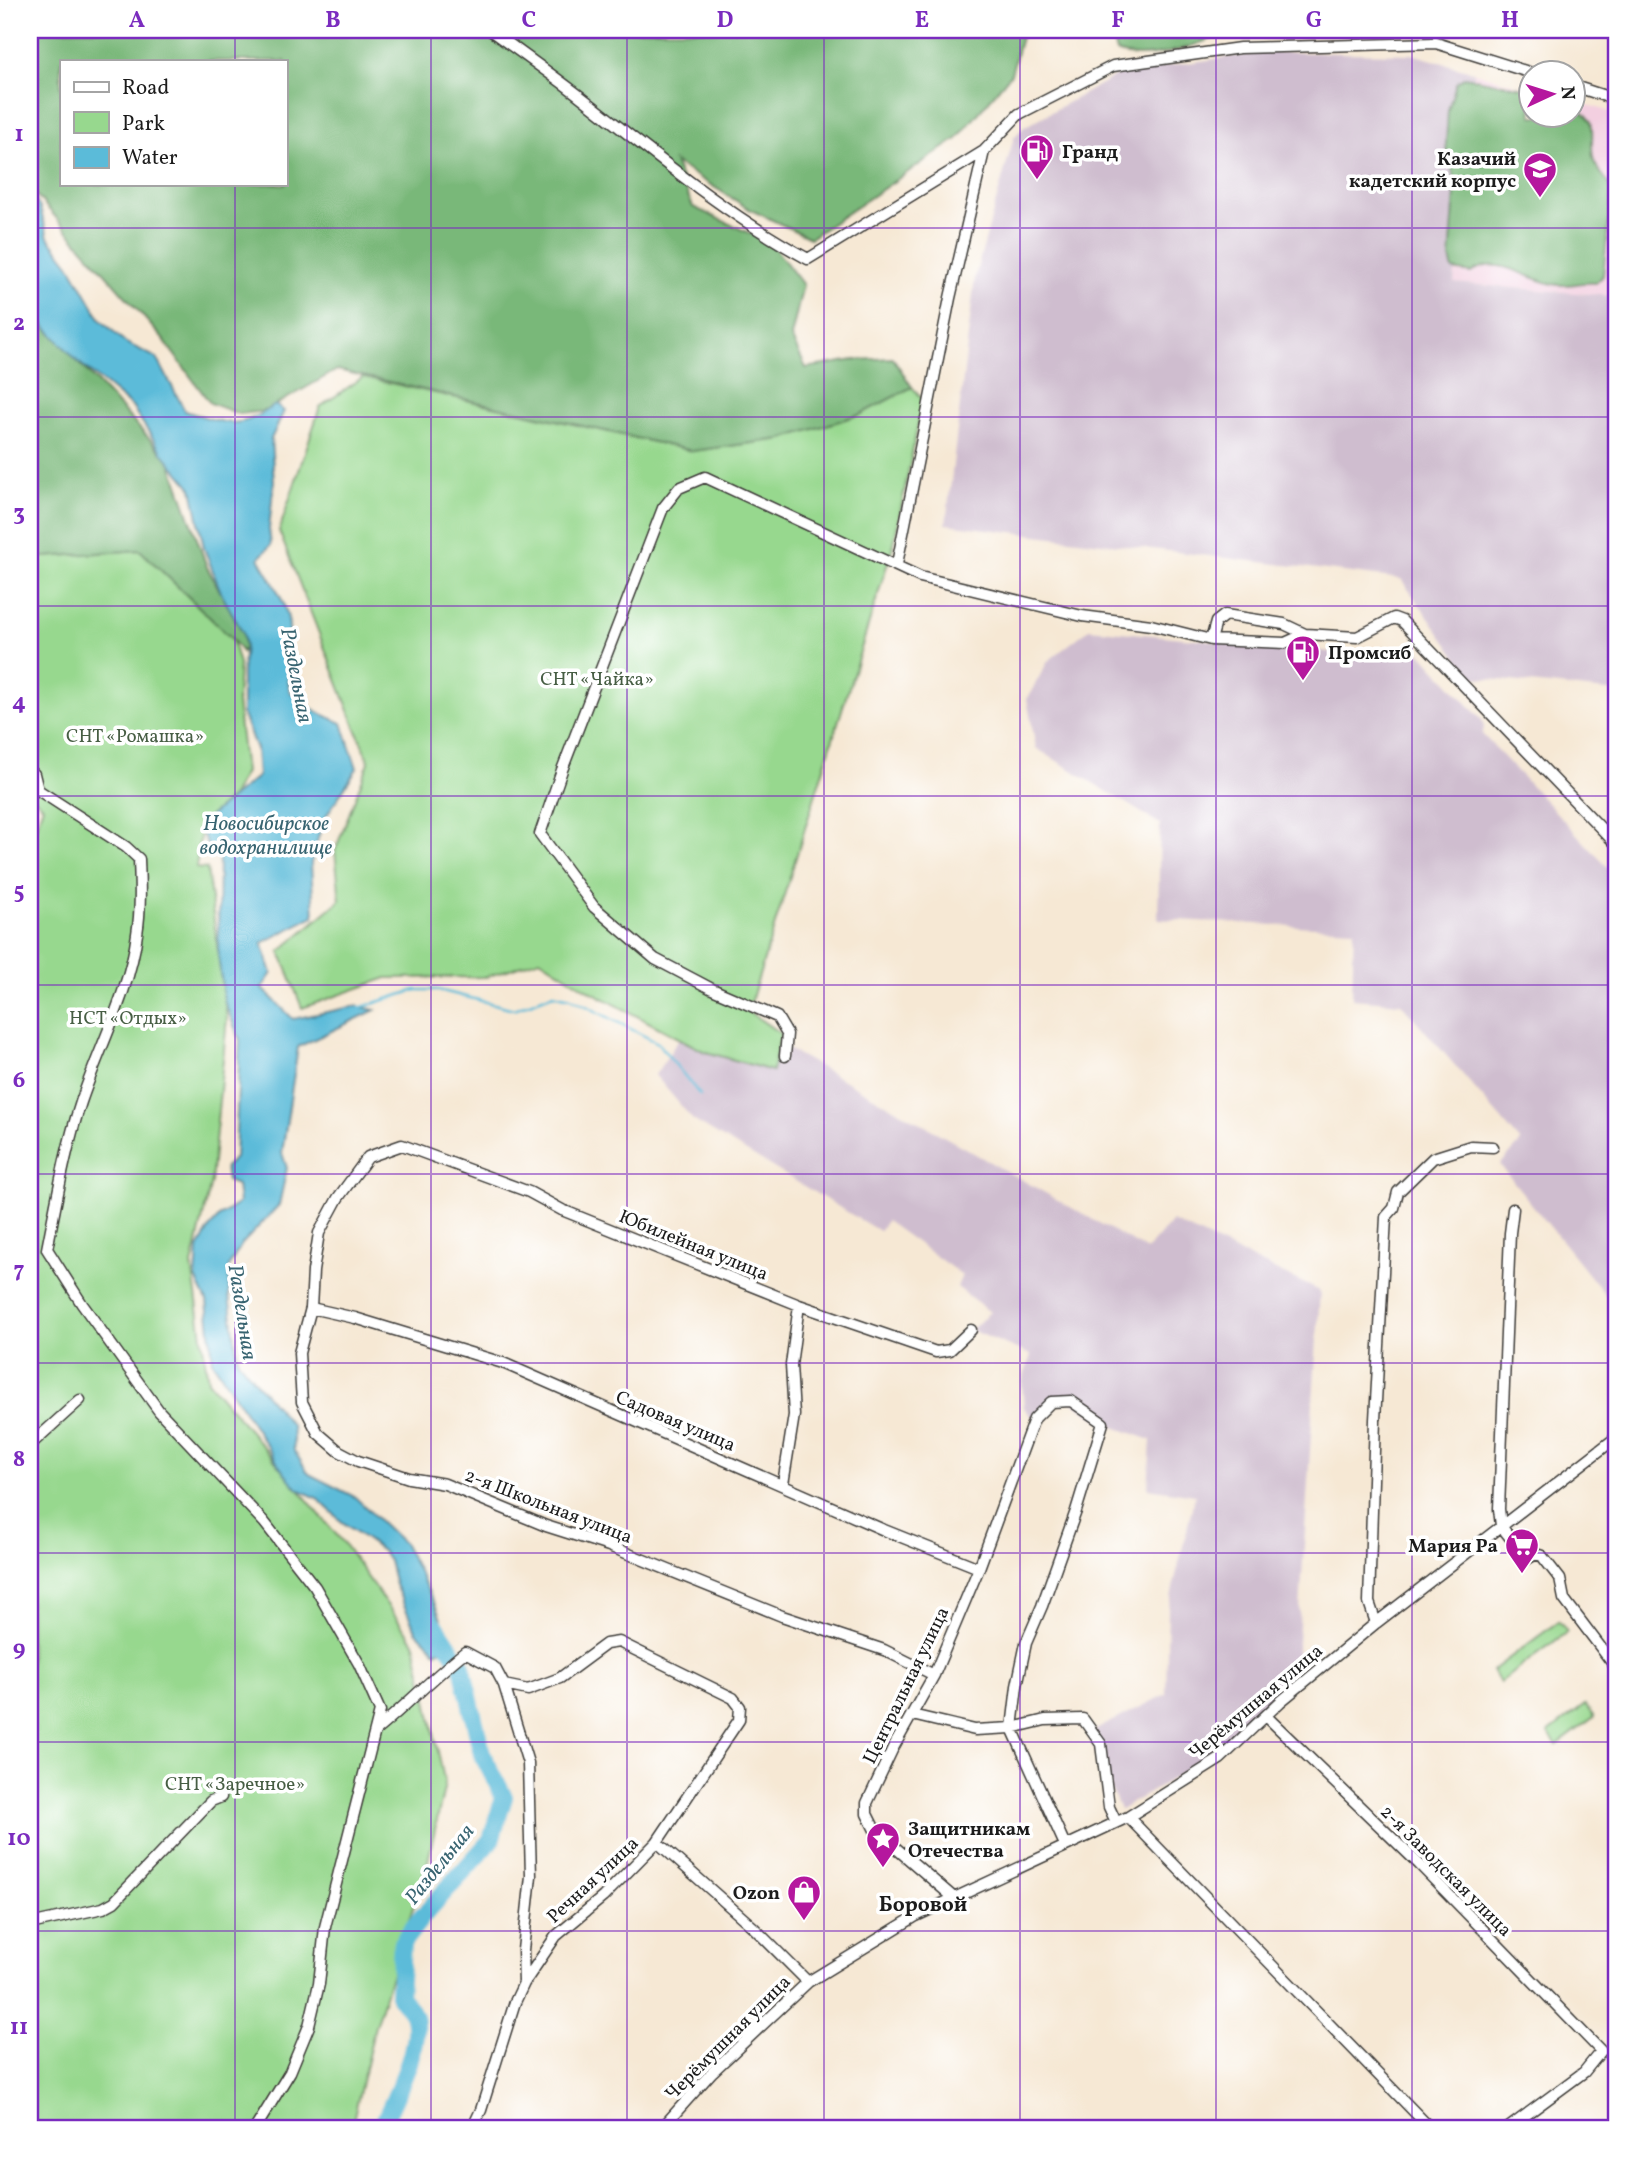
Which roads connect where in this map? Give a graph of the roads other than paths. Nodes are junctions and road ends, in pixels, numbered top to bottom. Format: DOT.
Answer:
graph roads {
  1 [pos="490,30"];
  2 [pos="1518,69"];
  3 [pos="1588,91"];
  4 [pos="1617,100"];
  5 [pos="984,151"];
  6 [pos="897,564"];
  7 [pos="1305,634"];
  8 [pos="1211,639"];
  9 [pos="30,771"];
  10 [pos="1617,845"];
  11 [pos="785,1056"];
  12 [pos="402,1145"];
  13 [pos="1493,1147"];
  14 [pos="1513,1209"];
  15 [pos="799,1305"];
  16 [pos="311,1308"];
  17 [pos="971,1330"];
  18 [pos="80,1400"];
  19 [pos="1617,1437"];
  20 [pos="30,1445"];
  21 [pos="783,1484"];
  22 [pos="1501,1526"];
  23 [pos="979,1568"];
  24 [pos="1376,1623"];
  25 [pos="1617,1669"];
  26 [pos="934,1675"];
  27 [pos="504,1685"];
  28 [pos="912,1715"];
  29 [pos="1266,1716"];
  30 [pos="1012,1728"];
  31 [pos="373,1732"];
  32 [pos="221,1797"];
  33 [pos="1128,1816"];
  34 [pos="1116,1822"];
  35 [pos="657,1842"];
  36 [pos="1065,1845"];
  37 [pos="954,1898"];
  38 [pos="30,1924"];
  39 [pos="808,1982"];
  40 [pos="524,1983"];
  41 [pos="1512,2128"];
  42 [pos="255,2129"];
  43 [pos="472,2129"];
  44 [pos="661,2129"];
  45 [pos="1431,2129"];
  1 -- 5 [label="street"];
  2 -- 5 [label="street"];
  3 -- 4 [label="street"];
  5 -- 6 [label="street"];
  6 -- 8 [label="street"];
  6 -- 11 [label="street"];
  7 -- 8 [label="street"];
  7 -- 8 [label="street"];
  7 -- 10 [label="street"];
  9 -- 31 [label="street"];
  12 -- 15 [label="street, Юбилейная улица"];
  12 -- 16 [label="street, 2-я Школьная улица"];
  13 -- 24 [label="street"];
  14 -- 22 [label="street"];
  15 -- 17 [label="street, Юбилейная улица"];
  15 -- 21 [label="street"];
  16 -- 21 [label="street, Садовая улица"];
  16 -- 26 [label="street, 2-я Школьная улица"];
  18 -- 20 [label="street"];
  19 -- 22 [label="street, Черёмушная улица"];
  21 -- 23 [label="street, Садовая улица"];
  22 -- 24 [label="street, Черёмушная улица"];
  22 -- 25 [label="street"];
  23 -- 26 [label="street, Центральная улица"];
  23 -- 30 [label="street, Центральная улица"];
  24 -- 29 [label="street, Черёмушная улица"];
  26 -- 28 [label="street, Центральная улица"];
  27 -- 31 [label="street"];
  27 -- 35 [label="street"];
  27 -- 40 [label="street"];
  28 -- 30 [label="street"];
  28 -- 37 [label="street, Центральная улица"];
  29 -- 33 [label="street, Черёмушная улица"];
  29 -- 41 [label="street, 2-я Заводская улица"];
  30 -- 34 [label="street"];
  30 -- 36 [label="street"];
  31 -- 42 [label="street"];
  32 -- 38 [label="street"];
  33 -- 34 [label="street, Черёмушная улица"];
  33 -- 45 [label="street"];
  34 -- 36 [label="street, Черёмушная улица"];
  35 -- 39 [label="street, Речная улица"];
  35 -- 40 [label="street, Речная улица"];
  36 -- 37 [label="street, Черёмушная улица"];
  37 -- 39 [label="street, Черёмушная улица"];
  39 -- 44 [label="street, Черёмушная улица"];
  40 -- 43 [label="street, Речная улица"];
}
